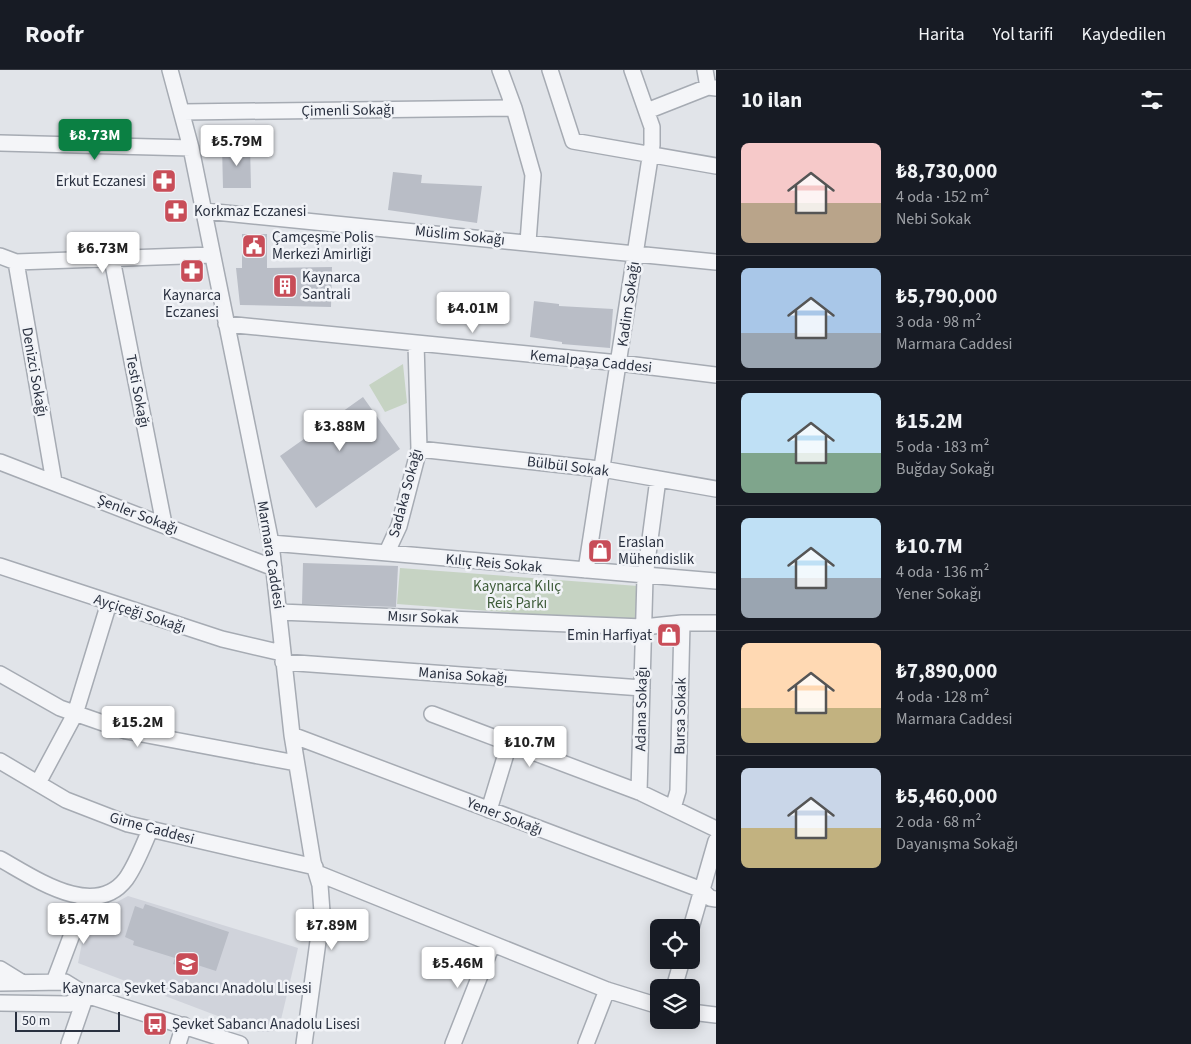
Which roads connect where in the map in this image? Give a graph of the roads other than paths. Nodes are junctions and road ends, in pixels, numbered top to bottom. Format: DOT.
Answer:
graph roads {
  1 [pos="170,70"];
  2 [pos="500,70"];
  3 [pos="550,70"];
  4 [pos="632,70"];
  5 [pos="705,70"];
  6 [pos="712,87"];
  7 [pos="514,108"];
  8 [pos="647,111"];
  9 [pos="183,112"];
  10 [pos="0,144"];
  11 [pos="191,148"];
  12 [pos="651,154"];
  13 [pos="716,166"];
  14 [pos="204,211"];
  15 [pos="528,242"];
  16 [pos="635,252"];
  17 [pos="212,255"];
  18 [pos="0,256"];
  19 [pos="112,259"];
  20 [pos="16,262"];
  21 [pos="716,262"];
  22 [pos="226,324"];
  23 [pos="416,343"];
  24 [pos="619,363"];
  25 [pos="716,375"];
  26 [pos="419,449"];
  27 [pos="0,462"];
  28 [pos="602,470"];
  29 [pos="658,479"];
  30 [pos="54,482"];
  31 [pos="716,489"];
  32 [pos="164,524"];
  33 [pos="271,543"];
  34 [pos="387,552"];
  35 [pos="0,566"];
  36 [pos="274,568"];
  37 [pos="586,570"];
  38 [pos="645,577"];
  39 [pos="716,581"];
  40 [pos="109,603"];
  41 [pos="280,612"];
  42 [pos="682,623"];
  43 [pos="716,623"];
  44 [pos="643,627"];
  45 [pos="283,657"];
  46 [pos="0,674"];
  47 [pos="642,688"];
  48 [pos="75,714"];
  49 [pos="432,714"];
  50 [pos="292,735"];
  51 [pos="509,744"];
  52 [pos="0,761"];
  53 [pos="296,763"];
  54 [pos="38,783"];
  55 [pos="639,792"];
  56 [pos="674,808"];
  57 [pos="489,810"];
  58 [pos="716,829"];
  59 [pos="150,830"];
  60 [pos="716,841"];
  61 [pos="0,860"];
  62 [pos="316,870"];
  63 [pos="702,890"];
  64 [pos="86,897"];
  65 [pos="716,899"];
  66 [pos="694,919"];
  67 [pos="492,945"];
  68 [pos="0,969"];
  69 [pos="20,982"];
  70 [pos="54,982"];
  71 [pos="0,983"];
  72 [pos="607,990"];
  73 [pos="86,995"];
  74 [pos="0,1003"];
  75 [pos="650,1003"];
  76 [pos="700,1013"];
  77 [pos="716,1015"];
  78 [pos="184,1025"];
  79 [pos="69,1044"];
  80 [pos="178,1044"];
  81 [pos="240,1044"];
  82 [pos="304,1044"];
  83 [pos="453,1044"];
  84 [pos="586,1044"];
  1 -- 9 [label="street, Marmara Caddesi"];
  2 -- 7 [label="street"];
  3 -- 12 [label="street"];
  4 -- 8 [label="street, Kadim Sokağı"];
  5 -- 6 [label="street"];
  6 -- 8 [label="street"];
  7 -- 9 [label="street, Çimenli Sokağı"];
  7 -- 15 [label="street"];
  8 -- 12 [label="street, Kadim Sokağı"];
  9 -- 11 [label="street, Marmara Caddesi"];
  10 -- 11 [label="street"];
  11 -- 14 [label="street, Marmara Caddesi"];
  12 -- 13 [label="street"];
  12 -- 16 [label="street, Kadim Sokağı"];
  14 -- 15 [label="street, Müslim Sokağı"];
  14 -- 17 [label="street, Marmara Caddesi"];
  15 -- 16 [label="street, Müslim Sokağı"];
  16 -- 21 [label="street, Müslim Sokağı"];
  16 -- 24 [label="street, Kadim Sokağı"];
  17 -- 19 [label="street"];
  17 -- 22 [label="street, Marmara Caddesi"];
  18 -- 20 [label="street"];
  19 -- 20 [label="street"];
  19 -- 32 [label="street, Testi Sokağı"];
  20 -- 30 [label="street, Denizci Sokağı"];
  22 -- 23 [label="street, Kemalpaşa Caddesi"];
  22 -- 33 [label="street, Marmara Caddesi"];
  23 -- 24 [label="street, Kemalpaşa Caddesi"];
  23 -- 26 [label="street, Sadaka Sokağı"];
  24 -- 25 [label="street, Kemalpaşa Caddesi"];
  24 -- 28 [label="street, Kadim Sokağı"];
  26 -- 28 [label="street, Bülbül Sokak"];
  26 -- 34 [label="street, Sadaka Sokağı"];
  27 -- 30 [label="street, Şenler Sokağı"];
  28 -- 29 [label="street, Bülbül Sokak"];
  28 -- 37 [label="street, Kadim Sokağı"];
  29 -- 31 [label="street, Bülbül Sokak"];
  29 -- 38 [label="street, Adana Sokağı"];
  30 -- 32 [label="street, Şenler Sokağı"];
  32 -- 36 [label="street, Şenler Sokağı"];
  33 -- 34 [label="street, Kılıç Reis Sokak"];
  33 -- 36 [label="street, Marmara Caddesi"];
  34 -- 37 [label="street, Kılıç Reis Sokak"];
  35 -- 40 [label="street, Ayçiçeği Sokağı"];
  36 -- 41 [label="street, Marmara Caddesi"];
  37 -- 38 [label="street, Kılıç Reis Sokak"];
  38 -- 39 [label="street, Kılıç Reis Sokak"];
  38 -- 44 [label="street, Adana Sokağı"];
  40 -- 45 [label="street, Ayçiçeği Sokağı"];
  40 -- 48 [label="street"];
  41 -- 44 [label="street, Mısır Sokak"];
  41 -- 45 [label="street, Marmara Caddesi"];
  42 -- 43 [label="street, Mısır Sokak"];
  42 -- 44 [label="street, Mısır Sokak"];
  42 -- 56 [label="street, Bursa Sokak"];
  44 -- 47 [label="street, Adana Sokağı"];
  45 -- 47 [label="street, Manisa Sokağı"];
  45 -- 50 [label="street, Marmara Caddesi"];
  46 -- 48 [label="street"];
  47 -- 55 [label="street, Adana Sokağı"];
  48 -- 53 [label="street"];
  48 -- 54 [label="street"];
  49 -- 51 [label="street"];
  50 -- 53 [label="street, Marmara Caddesi"];
  50 -- 57 [label="street, Yener Sokağı"];
  51 -- 55 [label="street"];
  51 -- 57 [label="street"];
  52 -- 54 [label="street, Girne Caddesi"];
  53 -- 62 [label="street, Marmara Caddesi"];
  54 -- 59 [label="street, Girne Caddesi"];
  55 -- 56 [label="street"];
  56 -- 58 [label="street"];
  57 -- 63 [label="street, Yener Sokağı"];
  59 -- 62 [label="street, Girne Caddesi"];
  59 -- 64 [label="street"];
  60 -- 63 [label="street"];
  61 -- 64 [label="street"];
  62 -- 67 [label="street, Girne Caddesi"];
  62 -- 82 [label="street, Marmara Caddesi"];
  63 -- 65 [label="street, Yener Sokağı"];
  63 -- 66 [label="street"];
  64 -- 70 [label="street"];
  67 -- 72 [label="street, Girne Caddesi"];
  67 -- 83 [label="street"];
  68 -- 69 [label="street"];
  69 -- 70 [label="street"];
  69 -- 71 [label="street"];
  70 -- 73 [label="street"];
  72 -- 75 [label="street, Girne Caddesi"];
  72 -- 84 [label="street"];
  73 -- 74 [label="street"];
  73 -- 78 [label="street"];
  73 -- 79 [label="street"];
  76 -- 77 [label="street"];
  78 -- 80 [label="street"];
  78 -- 81 [label="street"];
}
